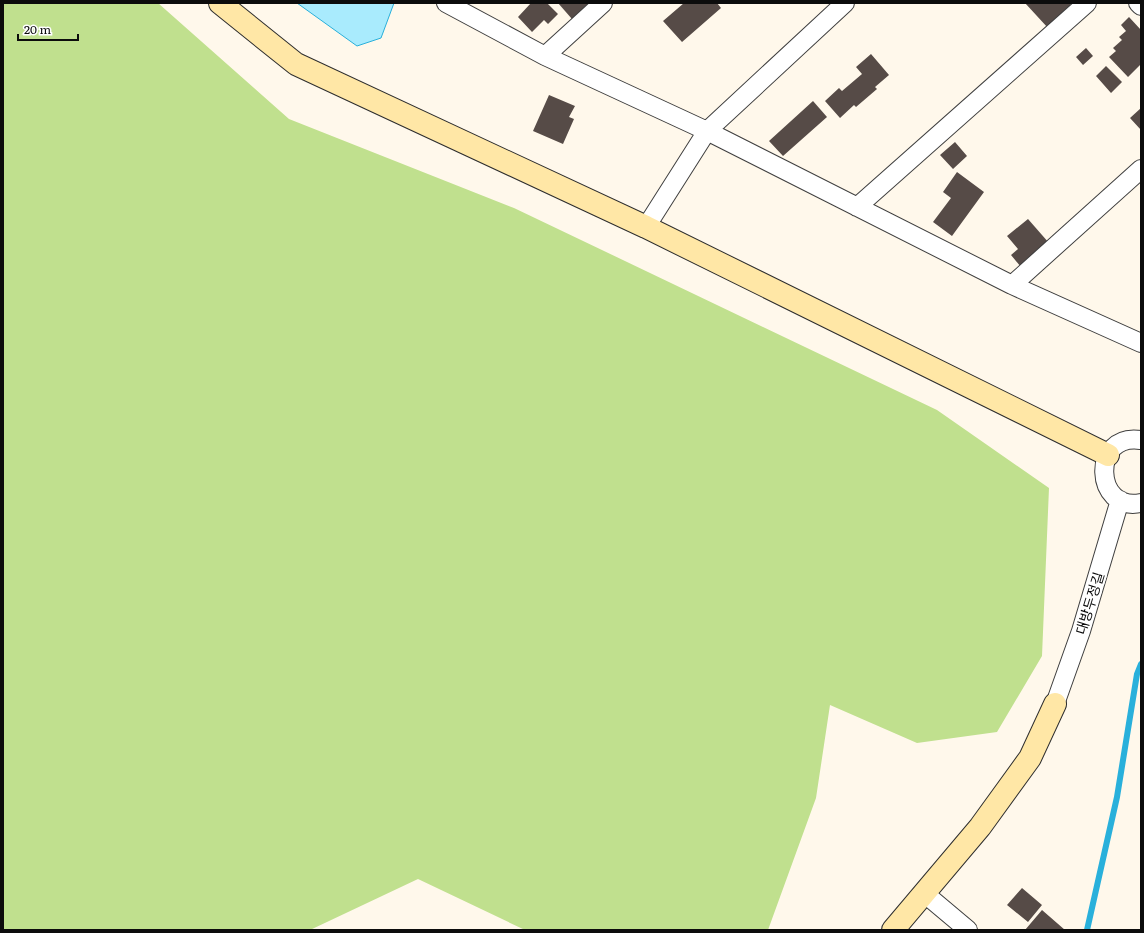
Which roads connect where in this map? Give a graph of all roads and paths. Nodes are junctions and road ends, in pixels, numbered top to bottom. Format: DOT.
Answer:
graph roads {
  1 [pos="220,3"];
  2 [pos="446,3"];
  3 [pos="603,3"];
  4 [pos="845,3"];
  5 [pos="1088,3"];
  6 [pos="1138,3"];
  7 [pos="1141,6"];
  8 [pos="545,56"];
  9 [pos="707,131"];
  10 [pos="1141,169"];
  11 [pos="857,207"];
  12 [pos="646,227"];
  13 [pos="1012,285"];
  14 [pos="1141,343"];
  15 [pos="1139,435"];
  16 [pos="1108,455"];
  17 [pos="1120,500"];
  18 [pos="1141,503"];
  19 [pos="1055,704"];
  20 [pos="924,893"];
  21 [pos="893,930"];
  22 [pos="968,930"];
  1 -- 12 [label="street"];
  2 -- 8 [label="street"];
  3 -- 8 [label="street"];
  4 -- 9 [label="street"];
  5 -- 11 [label="street"];
  6 -- 7 [label="street"];
  8 -- 9 [label="street"];
  9 -- 11 [label="street"];
  9 -- 12 [label="street"];
  10 -- 13 [label="street"];
  11 -- 13 [label="street"];
  12 -- 16 [label="street"];
  13 -- 14 [label="street"];
  15 -- 16 [label="street"];
  16 -- 17 [label="street"];
  17 -- 18 [label="street"];
  17 -- 19 [label="street, 대방두정길"];
  19 -- 20 [label="street"];
  20 -- 21 [label="street"];
  20 -- 22 [label="street"];
}
